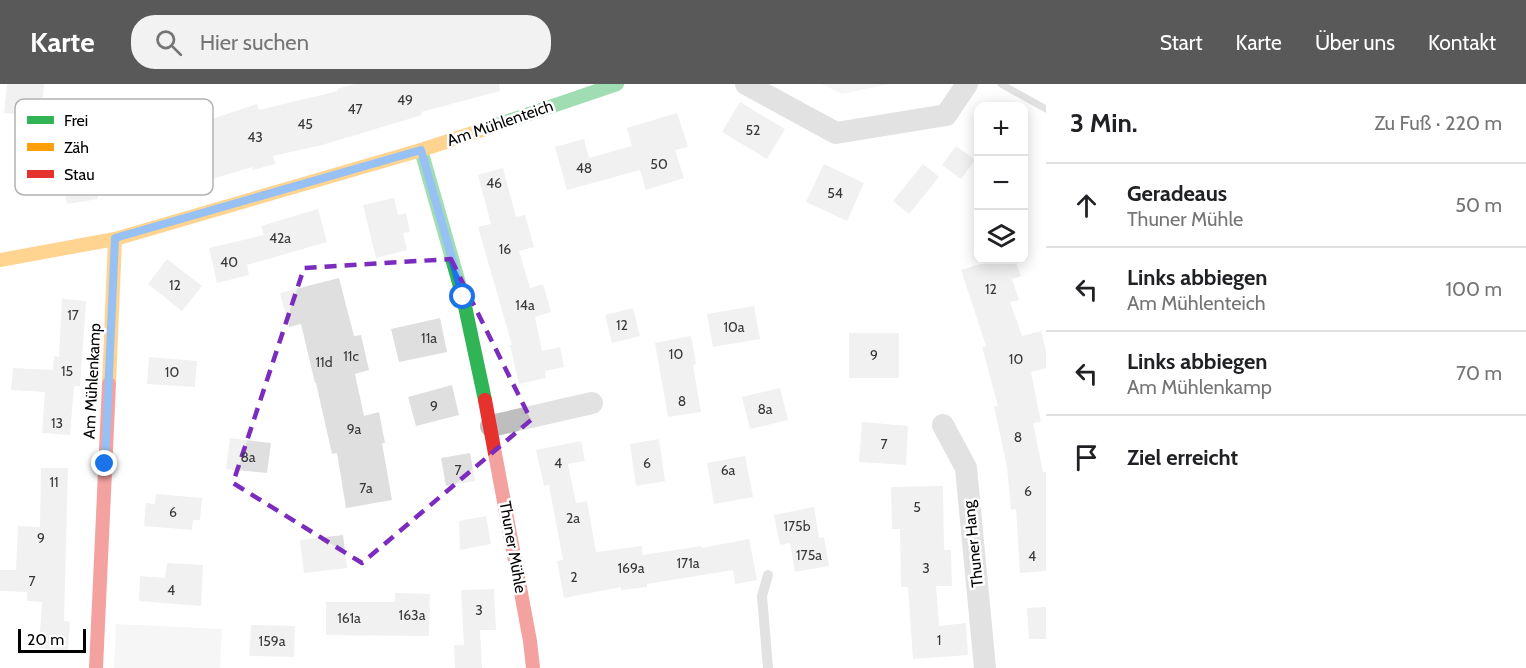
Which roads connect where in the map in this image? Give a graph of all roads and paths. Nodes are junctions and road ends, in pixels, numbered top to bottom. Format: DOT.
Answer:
graph roads {
  1 [pos="616,84"];
  2 [pos="746,84"];
  3 [pos="967,84"];
  4 [pos="421,150"];
  5 [pos="115,238"];
  6 [pos="0,260"];
  7 [pos="592,403"];
  8 [pos="943,425"];
  9 [pos="491,426"];
  10 [pos="768,575"];
  11 [pos="96,668"];
  12 [pos="533,668"];
  13 [pos="768,668"];
  14 [pos="985,668"];
  1 -- 4 [label="street, Am Mühlenteich"];
  2 -- 3 [label="street"];
  4 -- 5 [label="street, Am Mühlenteich"];
  4 -- 9 [label="street, Thuner Mühle"];
  5 -- 6 [label="street, Am Mühlenteich"];
  5 -- 11 [label="street, Am Mühlenkamp"];
  7 -- 9 [label="street"];
  8 -- 14 [label="street, Thuner Hang"];
  9 -- 12 [label="street, Thuner Mühle"];
  10 -- 13 [label="lane"];
}
